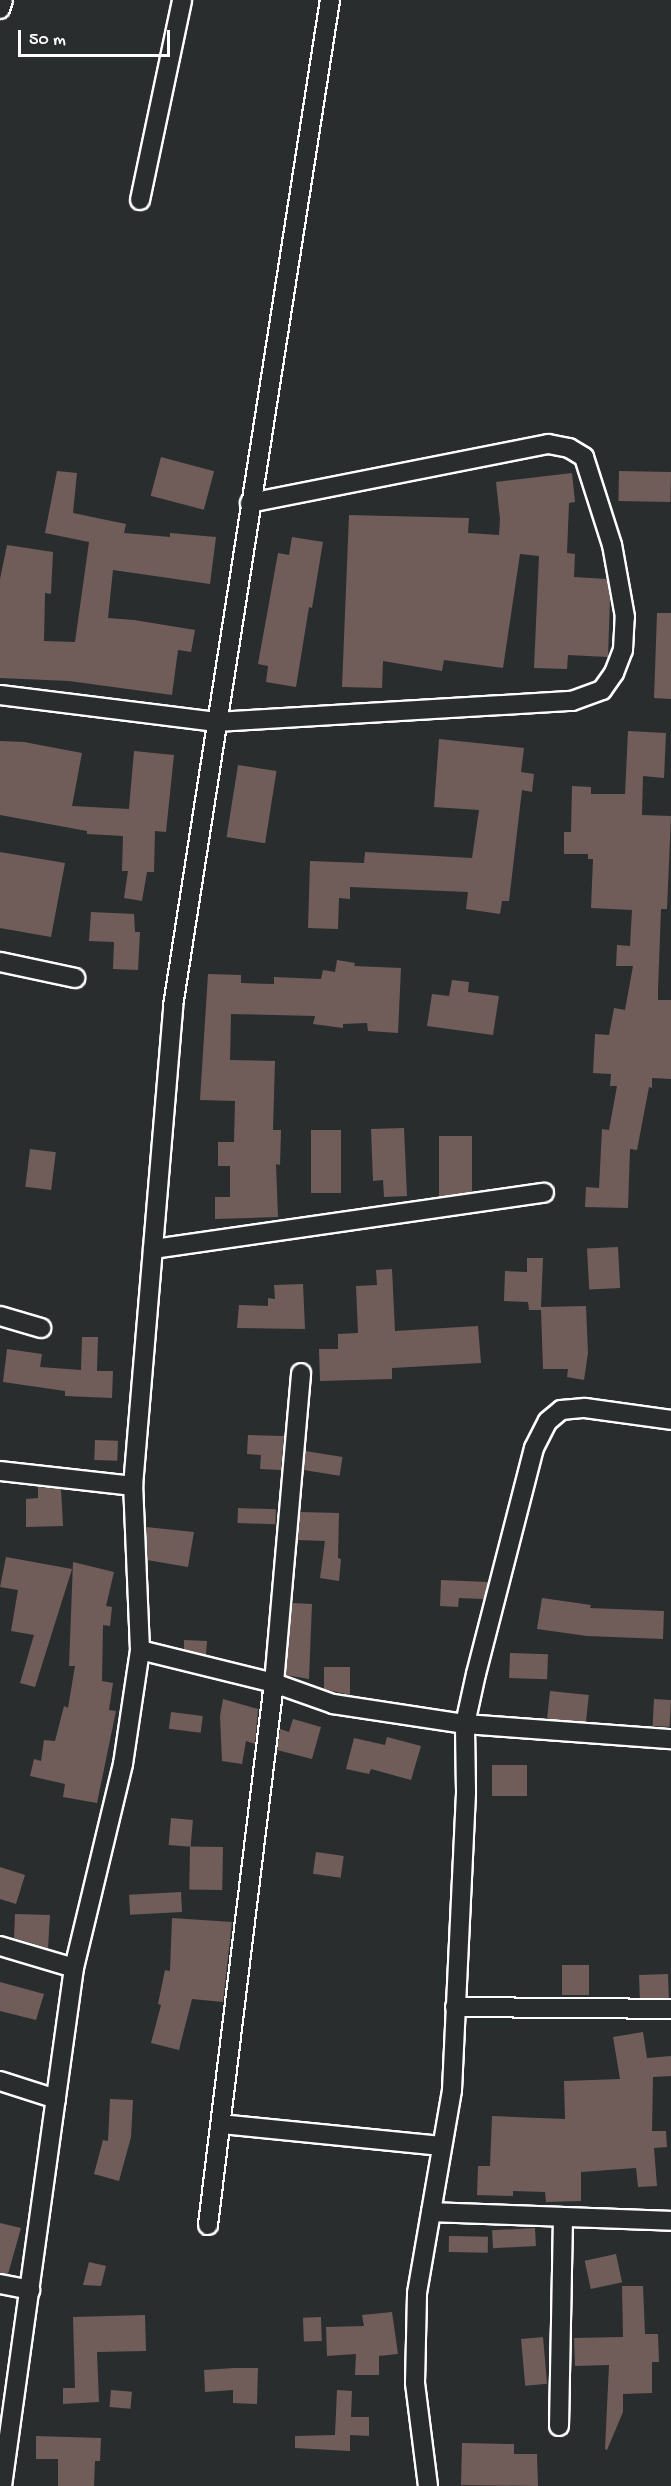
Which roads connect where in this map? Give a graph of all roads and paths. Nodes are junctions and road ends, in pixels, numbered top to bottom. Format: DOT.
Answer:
graph roads {
  1 [pos="3,0"];
  2 [pos="182,0"];
  3 [pos="330,0"];
  4 [pos="0,9"];
  5 [pos="140,200"];
  6 [pos="250,503"];
  7 [pos="0,696"];
  8 [pos="216,722"];
  9 [pos="0,962"];
  10 [pos="75,978"];
  11 [pos="544,1193"];
  12 [pos="153,1249"];
  13 [pos="0,1316"];
  14 [pos="41,1328"];
  15 [pos="302,1373"];
  16 [pos="671,1420"];
  17 [pos="0,1471"];
  18 [pos="133,1486"];
  19 [pos="140,1650"];
  20 [pos="273,1683"];
  21 [pos="465,1724"];
  22 [pos="671,1739"];
  23 [pos="0,1946"];
  24 [pos="75,1968"];
  25 [pos="455,2007"];
  26 [pos="671,2009"];
  27 [pos="0,2081"];
  28 [pos="56,2099"];
  29 [pos="221,2124"];
  30 [pos="440,2146"];
  31 [pos="431,2212"];
  32 [pos="563,2217"];
  33 [pos="671,2221"];
  34 [pos="208,2225"];
  35 [pos="0,2284"];
  36 [pos="30,2290"];
  37 [pos="559,2426"];
  38 [pos="2,2486"];
  39 [pos="428,2486"];
  1 -- 4 [label="street"];
  2 -- 5 [label="street"];
  3 -- 6 [label="street"];
  6 -- 8 [label="street"];
  6 -- 8 [label="street"];
  7 -- 8 [label="street"];
  8 -- 12 [label="street"];
  9 -- 10 [label="street"];
  11 -- 12 [label="street"];
  12 -- 18 [label="street"];
  13 -- 14 [label="street"];
  15 -- 20 [label="street"];
  16 -- 21 [label="street"];
  17 -- 18 [label="street"];
  18 -- 19 [label="street"];
  19 -- 20 [label="street"];
  19 -- 24 [label="street"];
  20 -- 21 [label="street"];
  20 -- 29 [label="street"];
  21 -- 22 [label="street"];
  21 -- 25 [label="street"];
  23 -- 24 [label="street"];
  24 -- 28 [label="street"];
  25 -- 26 [label="street"];
  25 -- 30 [label="street"];
  27 -- 28 [label="street"];
  28 -- 36 [label="street"];
  29 -- 30 [label="street"];
  29 -- 34 [label="street"];
  30 -- 31 [label="street"];
  31 -- 32 [label="street"];
  31 -- 39 [label="street"];
  32 -- 33 [label="street"];
  32 -- 37 [label="street"];
  35 -- 36 [label="street"];
  36 -- 38 [label="street"];
}
